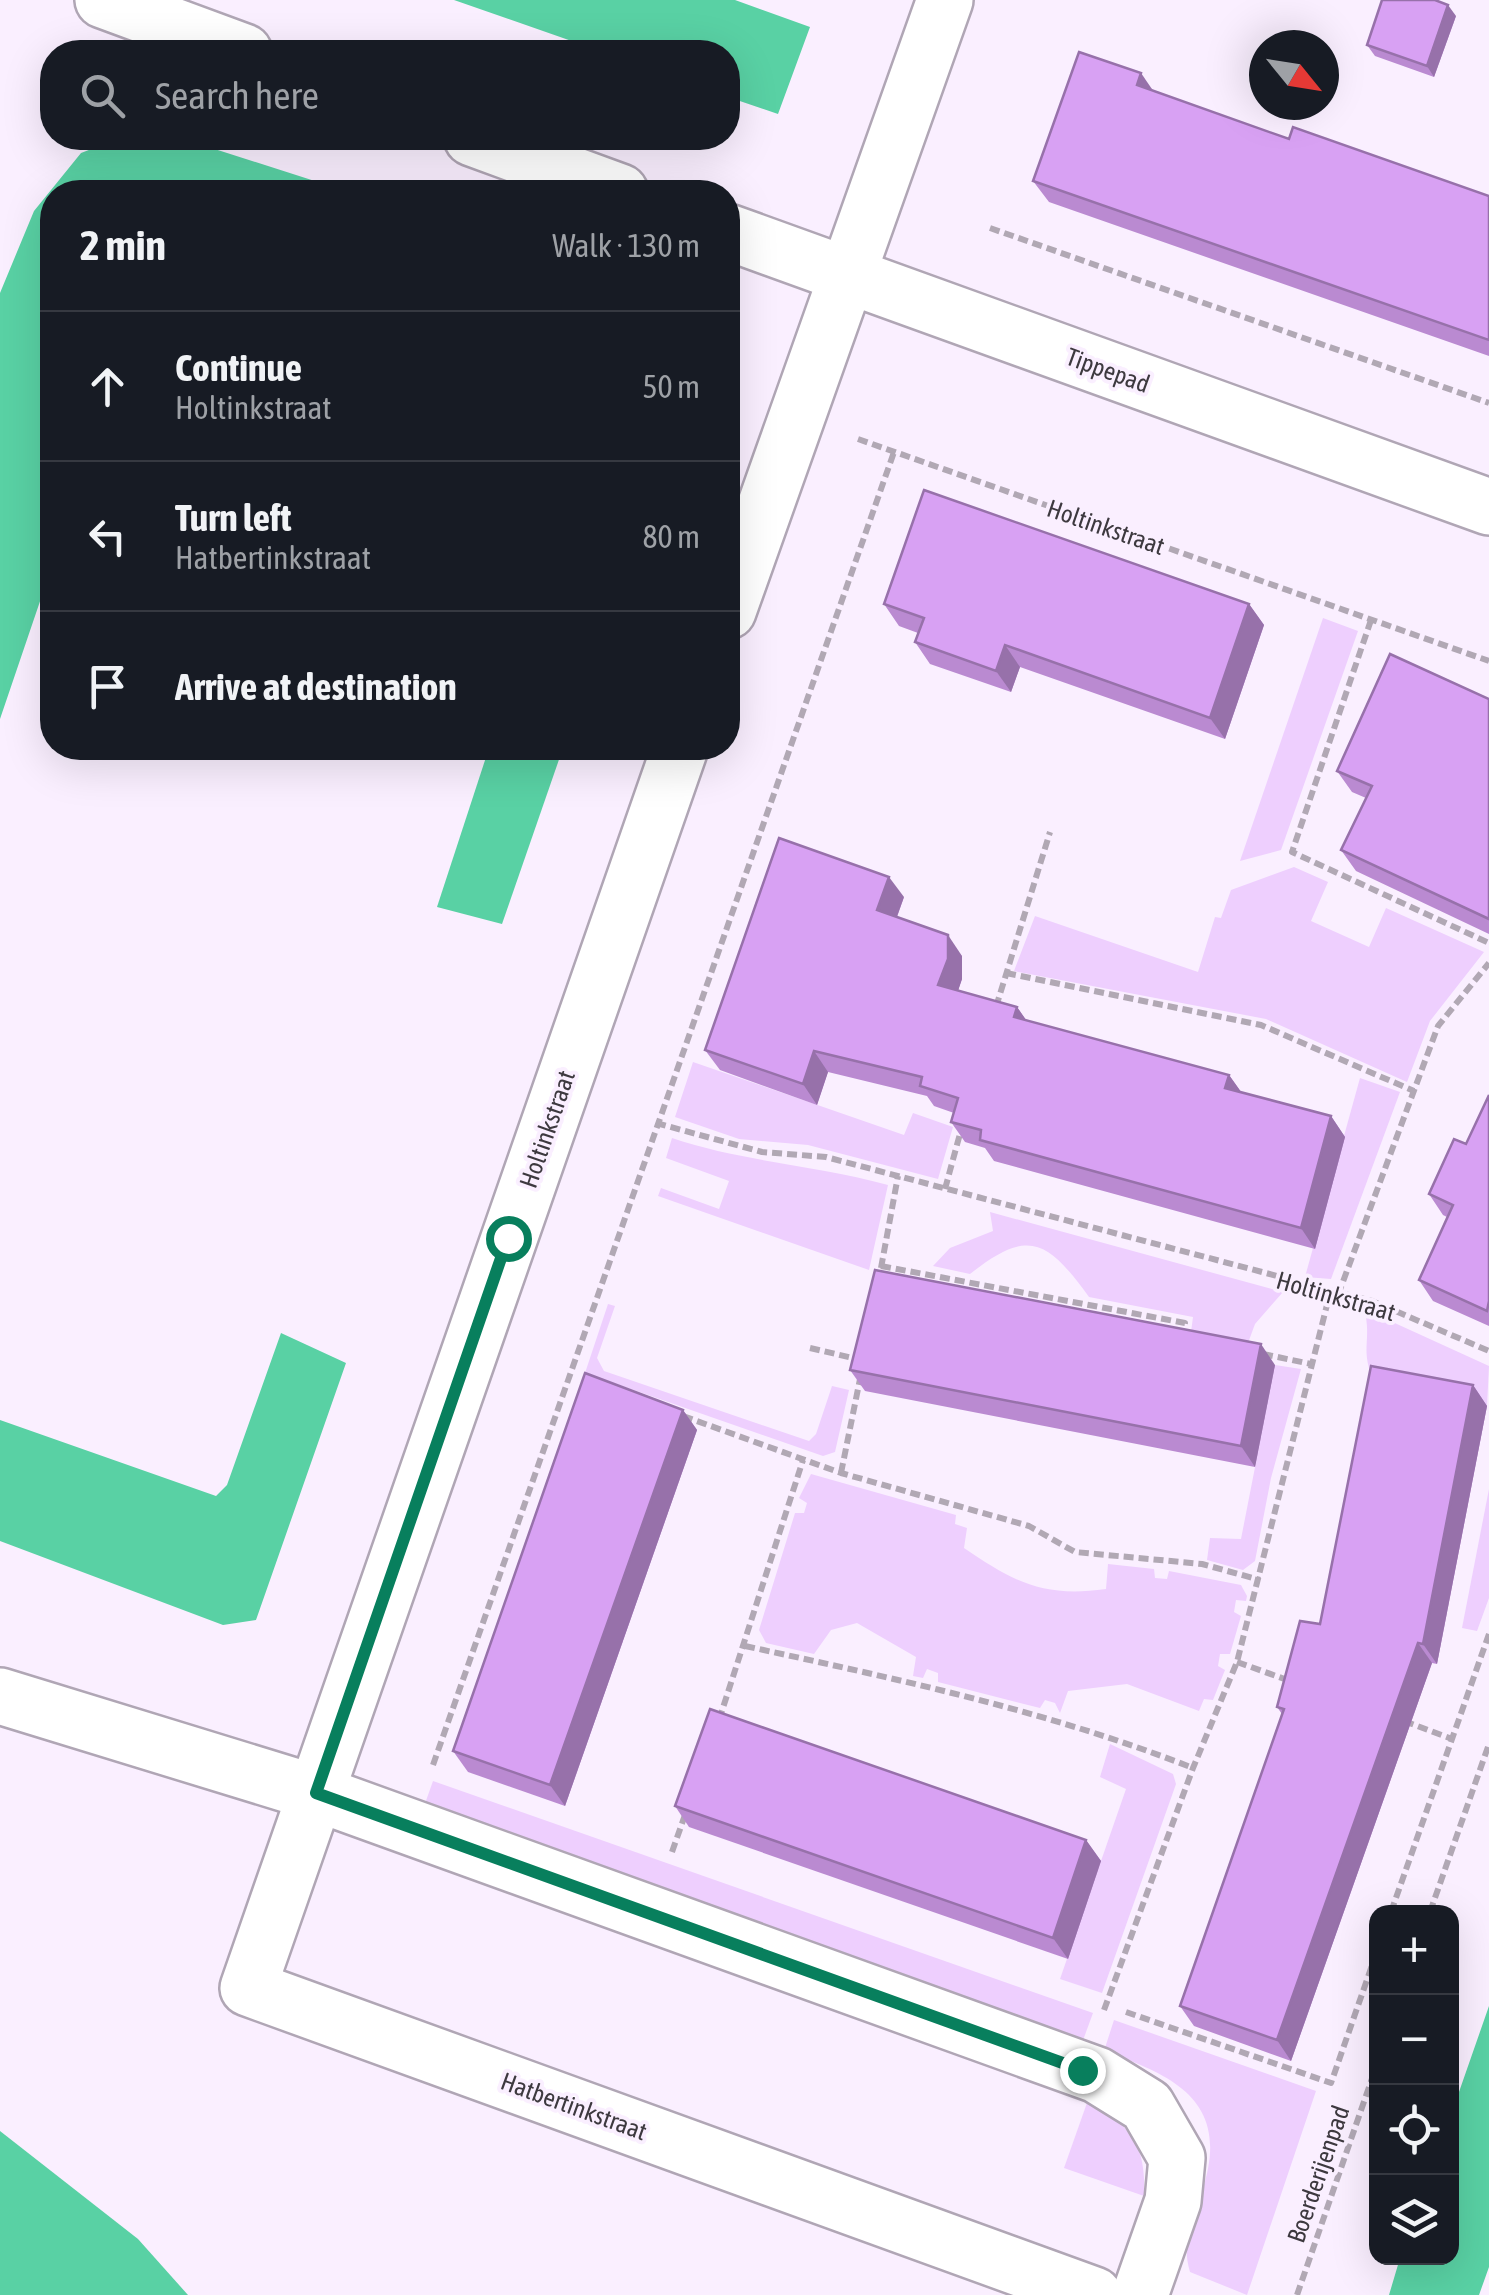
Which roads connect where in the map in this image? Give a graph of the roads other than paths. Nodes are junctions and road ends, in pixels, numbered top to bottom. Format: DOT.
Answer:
graph roads {
  1 [pos="103,0"];
  2 [pos="945,0"];
  3 [pos="211,40"];
  4 [pos="505,150"];
  5 [pos="587,180"];
  6 [pos="740,237"];
  7 [pos="844,276"];
  8 [pos="1489,506"];
  9 [pos="740,576"];
  10 [pos="676,760"];
  11 [pos="0,1696"];
  12 [pos="316,1793"];
  13 [pos="1094,2295"];
  14 [pos="1140,2295"];
  1 -- 3 [label="street"];
  2 -- 7 [label="street"];
  4 -- 5 [label="street"];
  6 -- 7 [label="street, Tippepad"];
  7 -- 8 [label="street, Tippepad"];
  7 -- 9 [label="street"];
  10 -- 12 [label="street, Holtinkstraat"];
  11 -- 12 [label="street"];
  12 -- 13 [label="street, Hatbertinkstraat"];
  12 -- 14 [label="street"];
}
